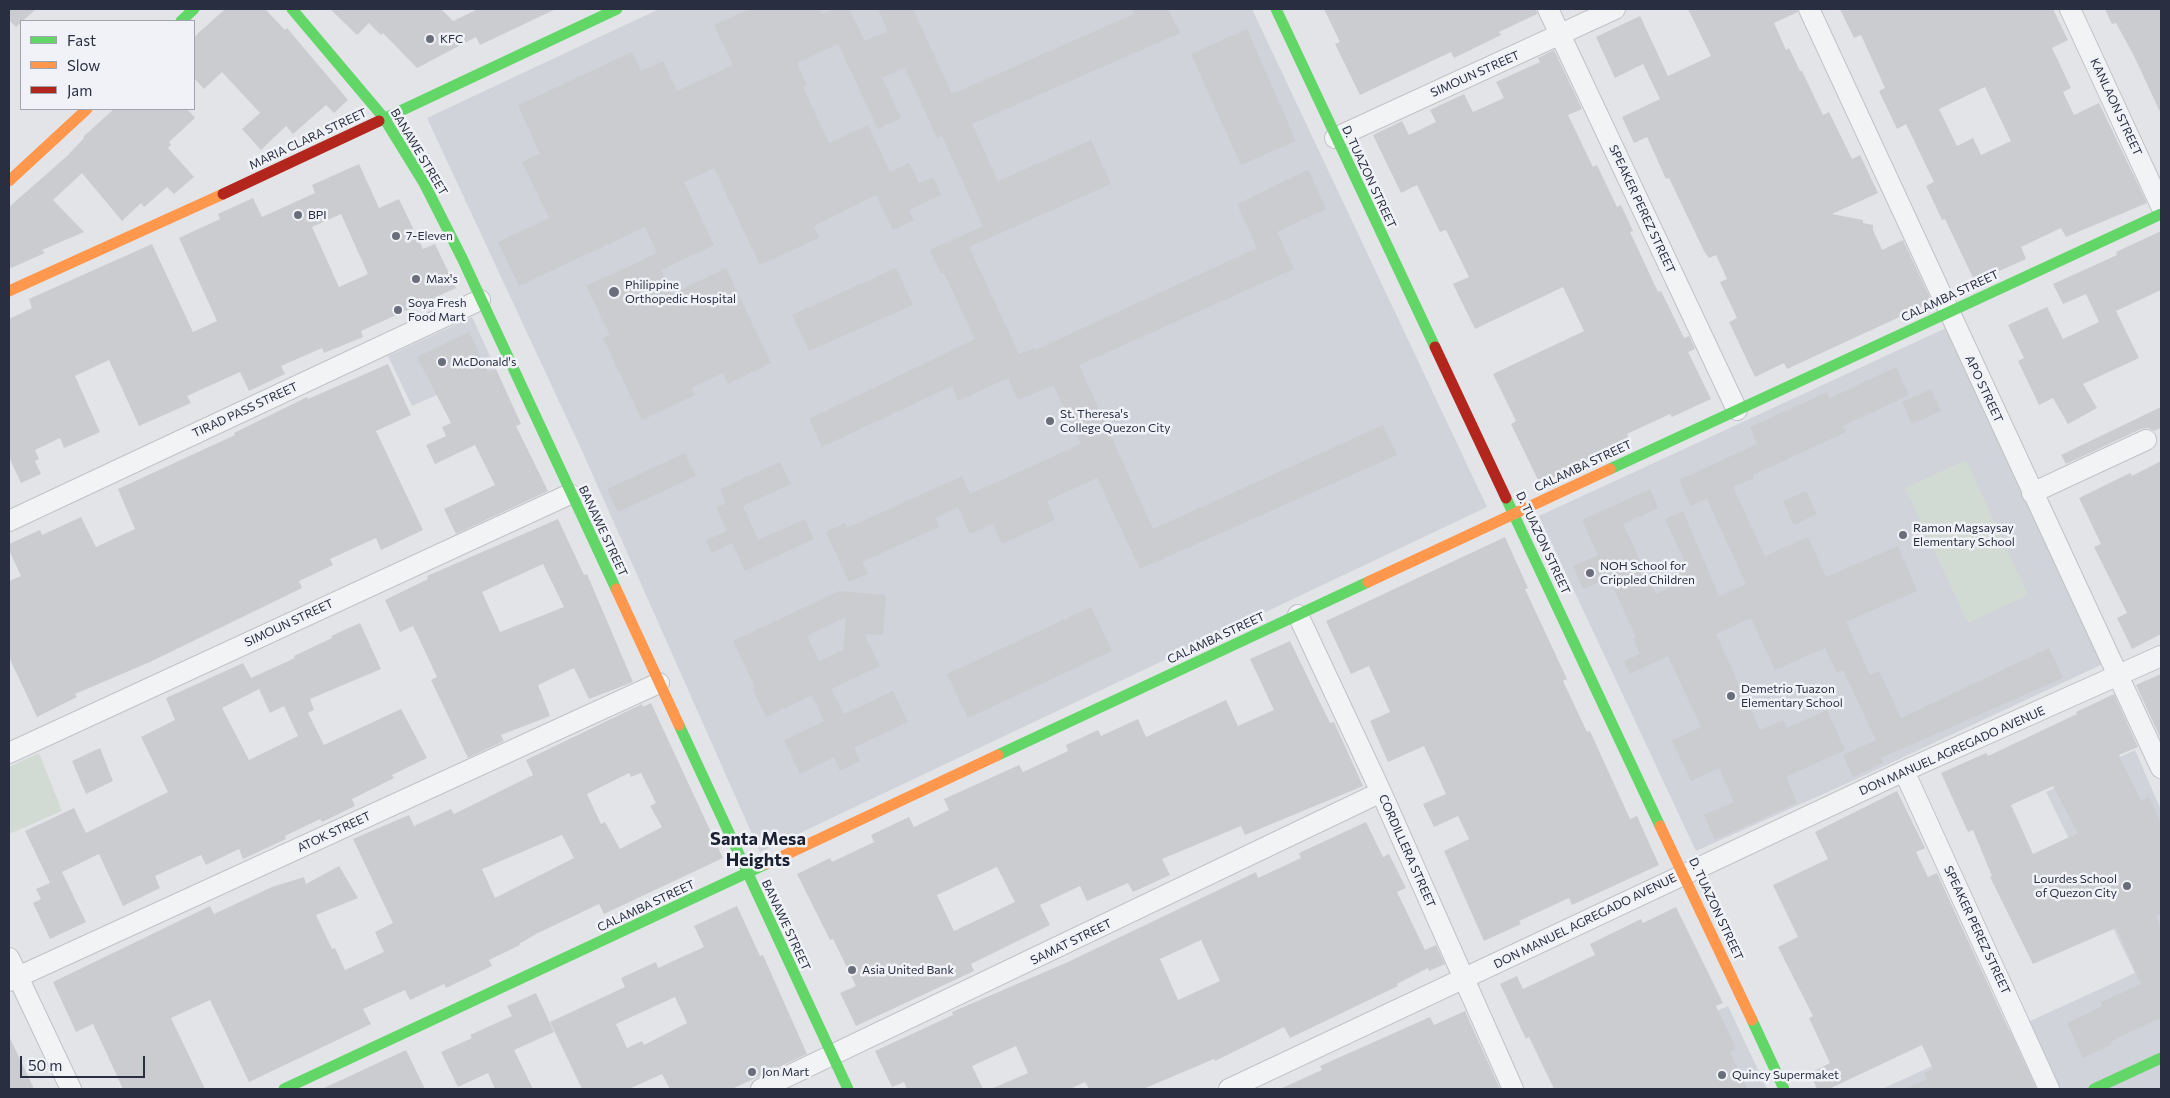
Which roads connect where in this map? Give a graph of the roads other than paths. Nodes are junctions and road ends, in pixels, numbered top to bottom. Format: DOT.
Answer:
graph roads {
  1 [pos="194,9"];
  2 [pos="292,9"];
  3 [pos="617,9"];
  4 [pos="1276,9"];
  5 [pos="1548,9"];
  6 [pos="1615,9"];
  7 [pos="1809,9"];
  8 [pos="2070,9"];
  9 [pos="182,20"];
  10 [pos="1560,36"];
  11 [pos="86,110"];
  12 [pos="384,118"];
  13 [pos="1335,138"];
  14 [pos="9,181"];
  15 [pos="2161,206"];
  16 [pos="2161,214"];
  17 [pos="9,292"];
  18 [pos="480,300"];
  19 [pos="1949,312"];
  20 [pos="1737,410"];
  21 [pos="2146,440"];
  22 [pos="2032,493"];
  23 [pos="570,494"];
  24 [pos="1514,513"];
  25 [pos="9,521"];
  26 [pos="1298,615"];
  27 [pos="2161,656"];
  28 [pos="2120,676"];
  29 [pos="659,683"];
  30 [pos="9,753"];
  31 [pos="2161,768"];
  32 [pos="1904,772"];
  33 [pos="1381,792"];
  34 [pos="1684,874"];
  35 [pos="747,875"];
  36 [pos="9,958"];
  37 [pos="13,979"];
  38 [pos="1465,979"];
  39 [pos="833,1057"];
  40 [pos="2161,1058"];
  41 [pos="71,1089"];
  42 [pos="284,1089"];
  43 [pos="761,1089"];
  44 [pos="848,1089"];
  45 [pos="1228,1089"];
  46 [pos="1513,1089"];
  47 [pos="1784,1089"];
  48 [pos="2049,1089"];
  49 [pos="2094,1089"];
  1 -- 9 [label="street"];
  2 -- 12 [label="street, BANAWE STREET"];
  3 -- 12 [label="street, MARIA CLARA STREET"];
  4 -- 13 [label="street, D. TUAZON STREET"];
  5 -- 10 [label="street, SPEAKER PEREZ STREET"];
  6 -- 10 [label="street, SIMOUN STREET"];
  7 -- 19 [label="street, APO STREET"];
  8 -- 15 [label="street, KANLAON STREET"];
  10 -- 13 [label="street, SIMOUN STREET"];
  10 -- 20 [label="street, SPEAKER PEREZ STREET"];
  11 -- 14 [label="street"];
  12 -- 17 [label="street, MARIA CLARA STREET"];
  12 -- 18 [label="street, BANAWE STREET"];
  13 -- 24 [label="street, D. TUAZON STREET"];
  16 -- 19 [label="street, CALAMBA STREET"];
  18 -- 23 [label="street, BANAWE STREET"];
  18 -- 25 [label="street, TIRAD PASS STREET"];
  19 -- 20 [label="street, CALAMBA STREET"];
  19 -- 22 [label="street, APO STREET"];
  20 -- 24 [label="street, CALAMBA STREET"];
  21 -- 22 [label="street"];
  22 -- 28 [label="street, APO STREET"];
  23 -- 29 [label="street, BANAWE STREET"];
  23 -- 30 [label="street, SIMOUN STREET"];
  24 -- 26 [label="street, CALAMBA STREET"];
  24 -- 34 [label="street, D. TUAZON STREET"];
  26 -- 33 [label="street, CORDILLERA STREET"];
  26 -- 35 [label="street, CALAMBA STREET"];
  27 -- 28 [label="street, DON MANUEL AGREGADO AVENUE"];
  28 -- 31 [label="street, APO STREET"];
  28 -- 32 [label="street, DON MANUEL AGREGADO AVENUE"];
  29 -- 35 [label="street, BANAWE STREET"];
  29 -- 37 [label="street, ATOK STREET"];
  32 -- 34 [label="street, DON MANUEL AGREGADO AVENUE"];
  32 -- 48 [label="street, SPEAKER PEREZ STREET"];
  33 -- 38 [label="street, CORDILLERA STREET"];
  33 -- 39 [label="street, SAMAT STREET"];
  34 -- 38 [label="street, DON MANUEL AGREGADO AVENUE"];
  34 -- 47 [label="street, D. TUAZON STREET"];
  35 -- 39 [label="street, BANAWE STREET"];
  35 -- 42 [label="street, CALAMBA STREET"];
  36 -- 37 [label="street"];
  37 -- 41 [label="street"];
  38 -- 45 [label="street, DON MANUEL AGREGADO AVENUE"];
  38 -- 46 [label="street, CORDILLERA STREET"];
  39 -- 43 [label="street, SAMAT STREET"];
  39 -- 44 [label="street, BANAWE STREET"];
  40 -- 49 [label="street"];
}
